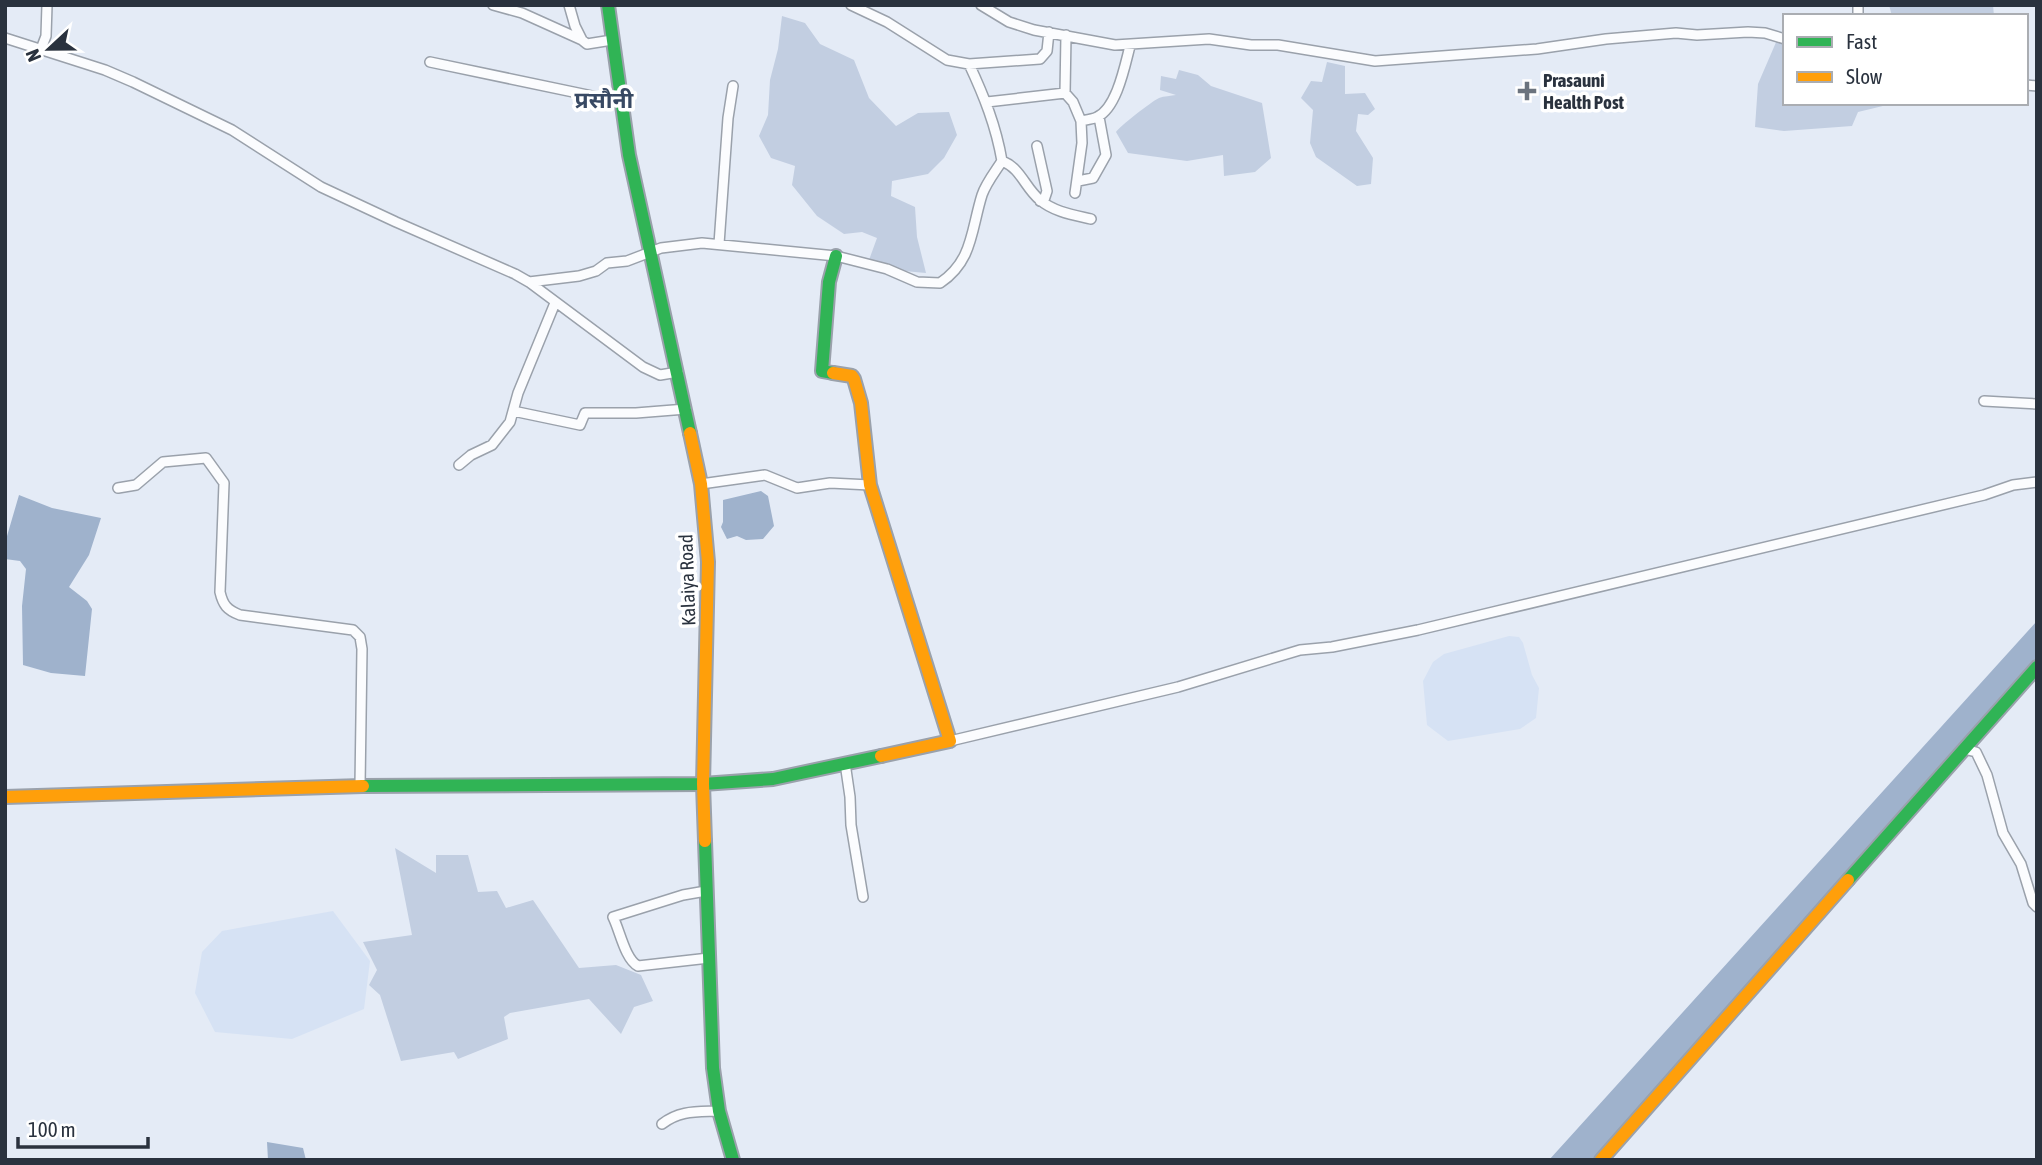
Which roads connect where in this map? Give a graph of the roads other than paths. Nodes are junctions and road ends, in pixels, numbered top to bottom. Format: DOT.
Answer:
graph roads {
  1 [pos="47,5"];
  2 [pos="494,5"];
  3 [pos="569,5"];
  4 [pos="608,5"];
  5 [pos="851,5"];
  6 [pos="981,5"];
  7 [pos="1049,32"];
  8 [pos="1066,35"];
  9 [pos="5,38"];
  10 [pos="1783,38"];
  11 [pos="582,40"];
  12 [pos="612,40"];
  13 [pos="1130,46"];
  14 [pos="41,49"];
  15 [pos="430,62"];
  16 [pos="969,64"];
  17 [pos="733,86"];
  18 [pos="1065,93"];
  19 [pos="621,102"];
  20 [pos="987,102"];
  21 [pos="1099,117"];
  22 [pos="1081,121"];
  23 [pos="1037,146"];
  24 [pos="1002,161"];
  25 [pos="1078,181"];
  26 [pos="1075,193"];
  27 [pos="1040,201"];
  28 [pos="1091,219"];
  29 [pos="719,244"];
  30 [pos="650,253"];
  31 [pos="836,256"];
  32 [pos="529,282"];
  33 [pos="555,303"];
  34 [pos="678,372"];
  35 [pos="1984,401"];
  36 [pos="2037,404"];
  37 [pos="686,409"];
  38 [pos="513,411"];
  39 [pos="459,465"];
  40 [pos="2037,482"];
  41 [pos="701,484"];
  42 [pos="870,485"];
  43 [pos="118,488"];
  44 [pos="2037,667"];
  45 [pos="950,741"];
  46 [pos="1964,750"];
  47 [pos="845,763"];
  48 [pos="703,784"];
  49 [pos="360,786"];
  50 [pos="5,796"];
  51 [pos="706,891"];
  52 [pos="863,897"];
  53 [pos="2037,907"];
  54 [pos="709,958"];
  55 [pos="719,1111"];
  56 [pos="662,1124"];
  57 [pos="733,1160"];
  58 [pos="1601,1160"];
  1 -- 14 [label="street"];
  2 -- 11 [label="street"];
  3 -- 11 [label="street"];
  4 -- 12 [label="main road, Kalaiya Road"];
  5 -- 16 [label="street"];
  6 -- 7 [label="street"];
  7 -- 8 [label="street"];
  7 -- 16 [label="street"];
  8 -- 13 [label="street"];
  8 -- 18 [label="street"];
  9 -- 14 [label="street"];
  10 -- 13 [label="street"];
  11 -- 12 [label="street"];
  12 -- 19 [label="main road, Kalaiya Road"];
  13 -- 21 [label="street"];
  14 -- 32 [label="street"];
  15 -- 19 [label="street"];
  16 -- 20 [label="street"];
  17 -- 29 [label="street"];
  18 -- 20 [label="street"];
  18 -- 22 [label="street"];
  19 -- 30 [label="main road, Kalaiya Road"];
  20 -- 24 [label="street"];
  21 -- 22 [label="street"];
  21 -- 25 [label="street"];
  22 -- 25 [label="street"];
  23 -- 27 [label="street"];
  24 -- 27 [label="street"];
  24 -- 31 [label="street"];
  25 -- 26 [label="street"];
  27 -- 28 [label="street"];
  29 -- 30 [label="street"];
  29 -- 31 [label="street"];
  30 -- 32 [label="street"];
  30 -- 34 [label="main road, Kalaiya Road"];
  31 -- 42 [label="main road"];
  32 -- 33 [label="street"];
  33 -- 34 [label="street"];
  33 -- 38 [label="street"];
  34 -- 37 [label="main road, Kalaiya Road"];
  35 -- 36 [label="street"];
  37 -- 38 [label="street"];
  37 -- 41 [label="main road, Kalaiya Road"];
  38 -- 39 [label="street"];
  40 -- 45 [label="street"];
  41 -- 42 [label="street"];
  41 -- 48 [label="main road, Kalaiya Road"];
  42 -- 45 [label="main road"];
  43 -- 49 [label="street"];
  44 -- 46 [label="main road"];
  45 -- 47 [label="main road"];
  46 -- 53 [label="street"];
  46 -- 58 [label="main road"];
  47 -- 48 [label="main road"];
  47 -- 52 [label="street"];
  48 -- 49 [label="main road"];
  48 -- 51 [label="main road, Kalaiya Road"];
  49 -- 50 [label="main road"];
  51 -- 54 [label="main road, Kalaiya Road"];
  51 -- 54 [label="street"];
  54 -- 55 [label="main road, Kalaiya Road"];
  55 -- 56 [label="street"];
  55 -- 57 [label="main road, Kalaiya Road"];
}
